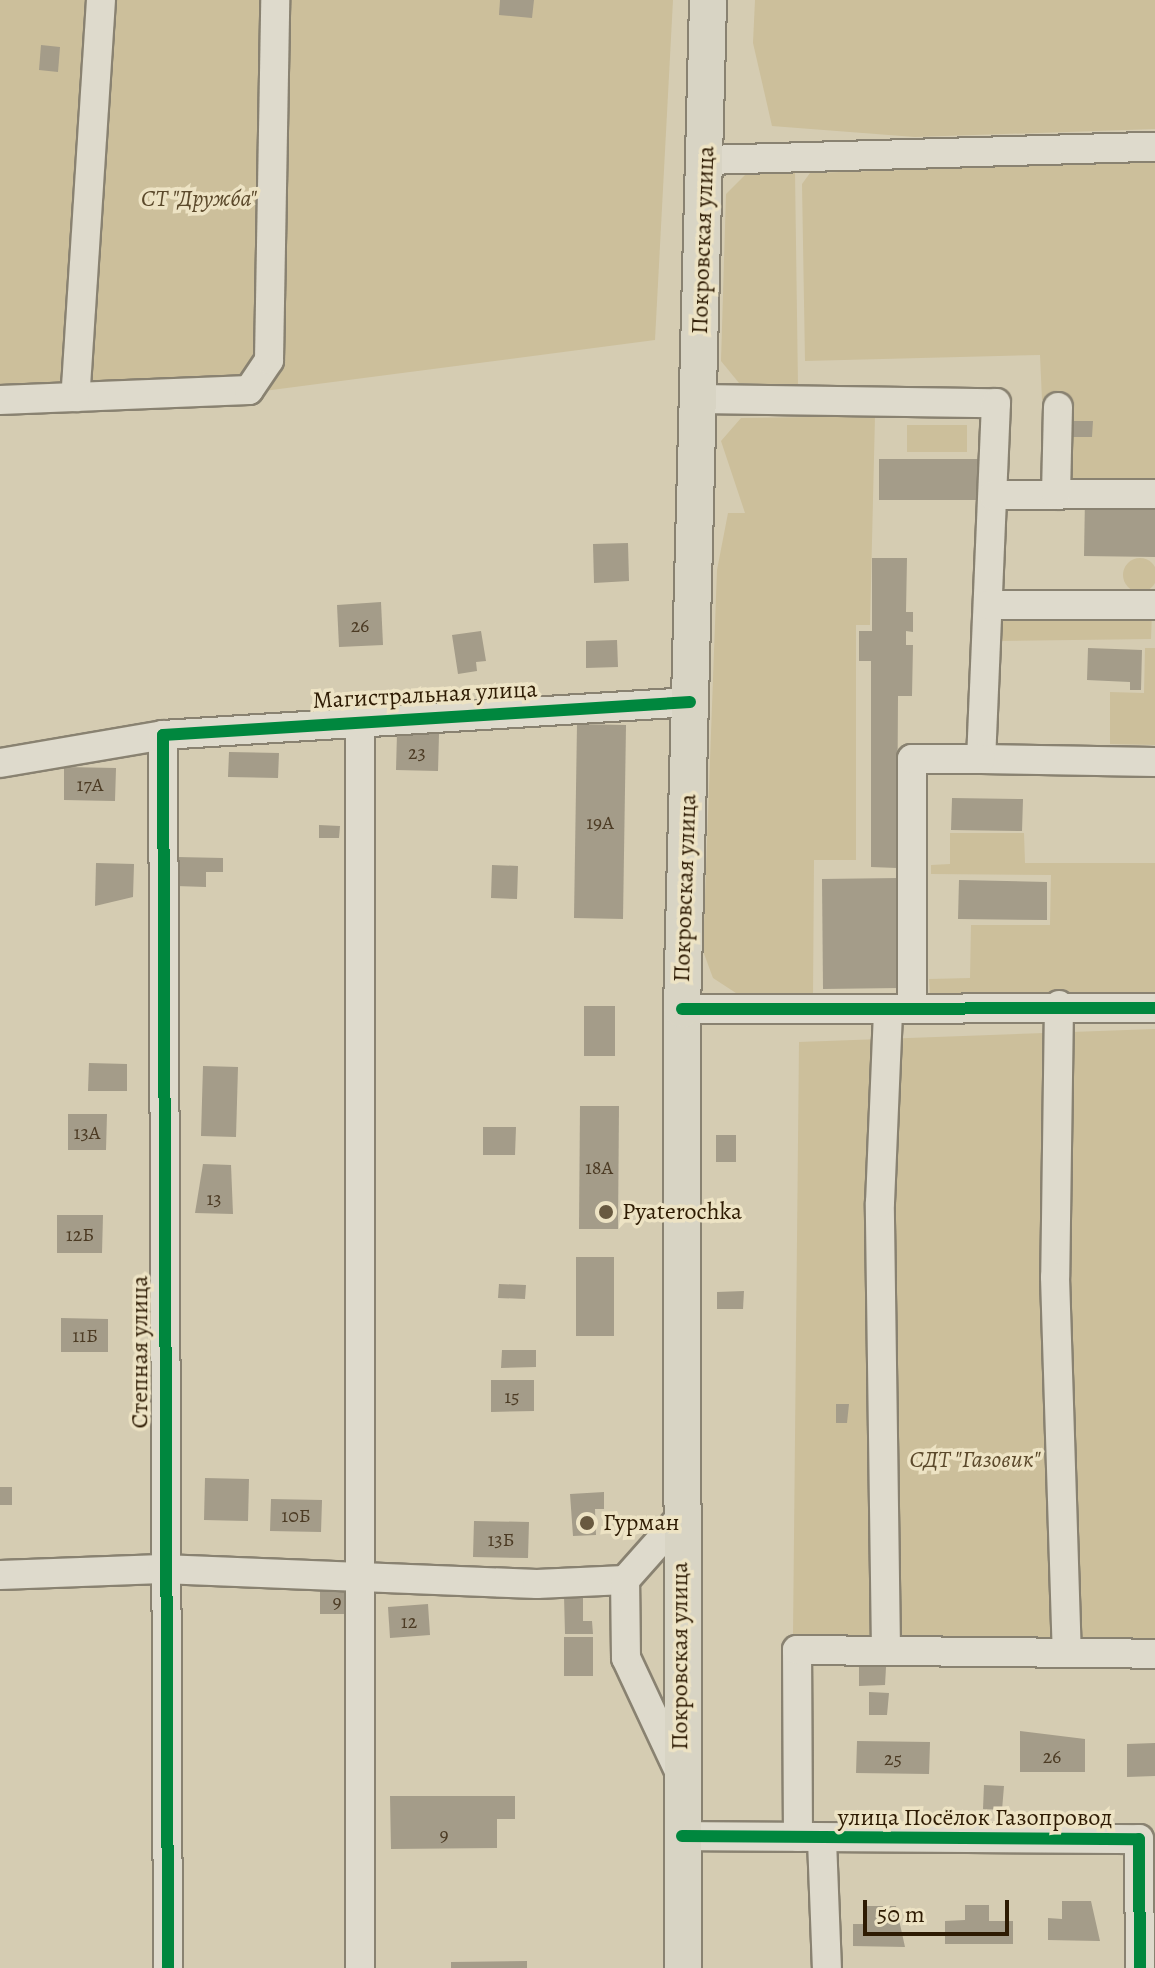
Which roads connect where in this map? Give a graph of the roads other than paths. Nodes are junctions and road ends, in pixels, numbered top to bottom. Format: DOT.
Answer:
graph roads {
  1 [pos="101,0"];
  2 [pos="275,0"];
  3 [pos="708,0"];
  4 [pos="1155,147"];
  5 [pos="707,160"];
  6 [pos="75,397"];
  7 [pos="696,399"];
  8 [pos="0,400"];
  9 [pos="1058,407"];
  10 [pos="1155,494"];
  11 [pos="993,495"];
  12 [pos="1056,495"];
  13 [pos="988,605"];
  14 [pos="1155,605"];
  15 [pos="690,702"];
  16 [pos="360,719"];
  17 [pos="163,735"];
  18 [pos="981,759"];
  19 [pos="1155,762"];
  20 [pos="0,763"];
  21 [pos="1059,1005"];
  22 [pos="1155,1008"];
  23 [pos="682,1009"];
  24 [pos="900,1009"];
  25 [pos="680,1518"];
  26 [pos="162,1569"];
  27 [pos="0,1575"];
  28 [pos="363,1578"];
  29 [pos="625,1580"];
  30 [pos="886,1650"];
  31 [pos="1067,1653"];
  32 [pos="1155,1654"];
  33 [pos="679,1771"];
  34 [pos="682,1836"];
  35 [pos="810,1839"];
  36 [pos="1147,1839"];
  37 [pos="168,1968"];
  38 [pos="360,1968"];
  39 [pos="683,1968"];
  40 [pos="827,1968"];
  41 [pos="1140,1968"];
  1 -- 6 [label="street"];
  2 -- 6 [label="street"];
  3 -- 5 [label="main road, Покровская улица"];
  4 -- 5 [label="street"];
  5 -- 7 [label="main road, Покровская улица"];
  6 -- 8 [label="street"];
  7 -- 11 [label="street"];
  7 -- 15 [label="main road, Покровская улица"];
  9 -- 12 [label="street"];
  10 -- 12 [label="street"];
  11 -- 12 [label="street"];
  11 -- 13 [label="street"];
  13 -- 14 [label="street"];
  13 -- 18 [label="street"];
  15 -- 16 [label="street, Магистральная улица"];
  15 -- 23 [label="main road, Покровская улица"];
  16 -- 17 [label="street, Магистральная улица"];
  16 -- 28 [label="street"];
  17 -- 20 [label="street, Магистральная улица"];
  17 -- 26 [label="street, Степная улица"];
  18 -- 19 [label="street"];
  18 -- 24 [label="street"];
  21 -- 22 [label="street"];
  21 -- 24 [label="street"];
  21 -- 31 [label="street"];
  23 -- 24 [label="street"];
  23 -- 25 [label="main road, Покровская улица"];
  24 -- 30 [label="street"];
  25 -- 29 [label="street"];
  25 -- 33 [label="main road, Покровская улица"];
  26 -- 27 [label="street"];
  26 -- 28 [label="street"];
  26 -- 37 [label="street, Степная улица"];
  28 -- 29 [label="street"];
  28 -- 38 [label="street"];
  29 -- 33 [label="street"];
  30 -- 31 [label="street"];
  30 -- 35 [label="street"];
  31 -- 32 [label="street"];
  33 -- 34 [label="main road, Покровская улица"];
  34 -- 35 [label="street, улица Посёлок Газопровод"];
  34 -- 39 [label="main road, Покровская улица"];
  35 -- 36 [label="street, улица Посёлок Газопровод"];
  35 -- 40 [label="street"];
  36 -- 41 [label="street, улица Посёлок Газопровод"];
}
